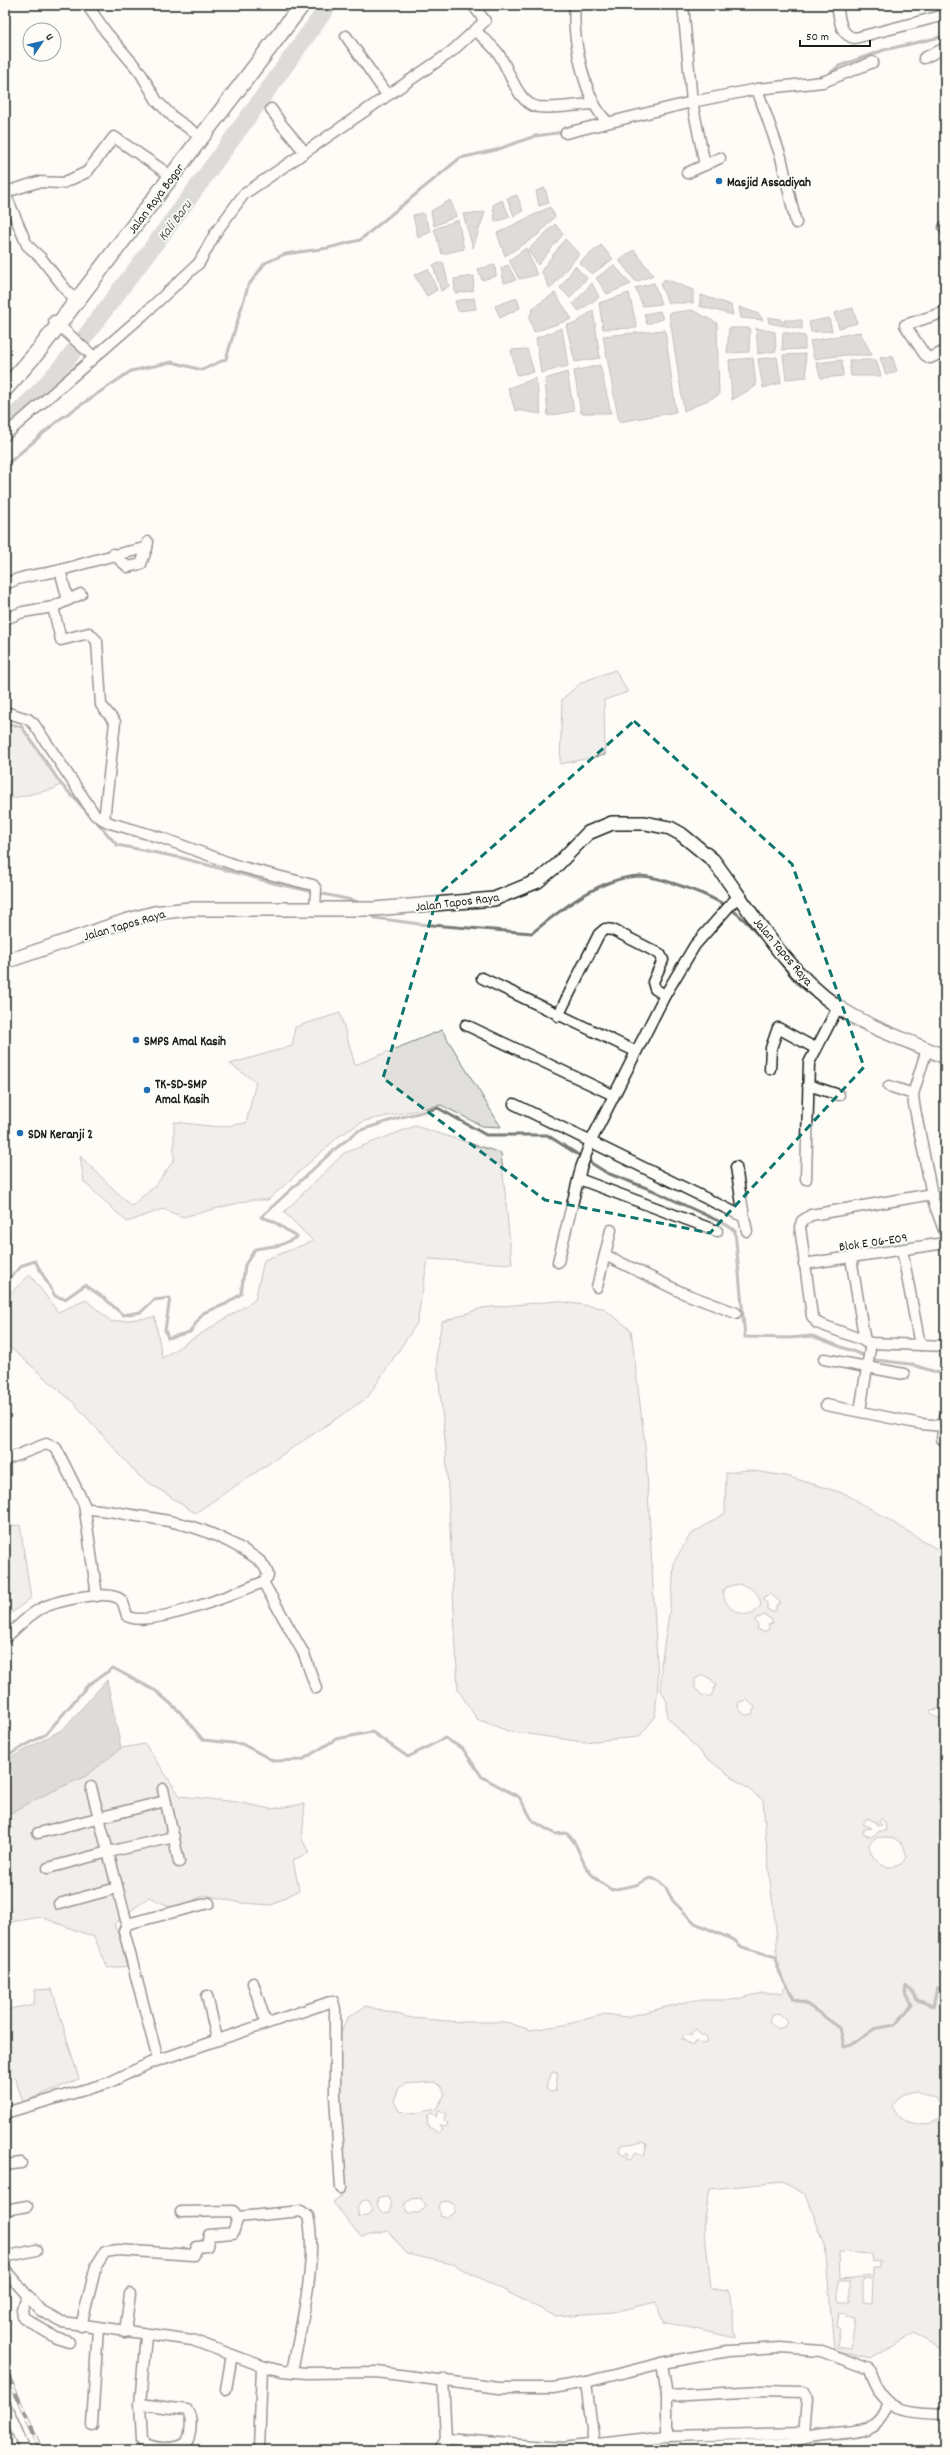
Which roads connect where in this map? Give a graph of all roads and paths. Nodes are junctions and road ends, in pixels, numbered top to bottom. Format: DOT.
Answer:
graph roads {
  1 [pos="87,5"];
  2 [pos="290,5"];
  3 [pos="302,5"];
  4 [pos="472,5"];
  5 [pos="584,5"];
  6 [pos="683,5"];
  7 [pos="838,5"];
  8 [pos="575,8"];
  9 [pos="945,15"];
  10 [pos="476,31"];
  11 [pos="346,36"];
  12 [pos="945,48"];
  13 [pos="924,58"];
  14 [pos="873,62"];
  15 [pos="757,88"];
  16 [pos="387,95"];
  17 [pos="692,98"];
  18 [pos="596,106"];
  19 [pos="271,108"];
  20 [pos="607,121"];
  21 [pos="194,132"];
  22 [pos="566,133"];
  23 [pos="304,151"];
  24 [pos="720,158"];
  25 [pos="705,165"];
  26 [pos="164,171"];
  27 [pos="687,173"];
  28 [pos="5,193"];
  29 [pos="796,223"];
  30 [pos="71,296"];
  31 [pos="945,312"];
  32 [pos="60,326"];
  33 [pos="945,351"];
  34 [pos="92,355"];
  35 [pos="5,375"];
  36 [pos="5,389"];
  37 [pos="5,435"];
  38 [pos="113,554"];
  39 [pos="60,570"];
  40 [pos="5,586"];
  41 [pos="81,594"];
  42 [pos="68,600"];
  43 [pos="53,607"];
  44 [pos="5,619"];
  45 [pos="5,712"];
  46 [pos="104,820"];
  47 [pos="735,898"];
  48 [pos="315,899"];
  49 [pos="5,962"];
  50 [pos="482,978"];
  51 [pos="665,994"];
  52 [pos="834,1012"];
  53 [pos="558,1016"];
  54 [pos="466,1025"];
  55 [pos="815,1048"];
  56 [pos="635,1051"];
  57 [pos="926,1053"];
  58 [pos="945,1057"];
  59 [pos="770,1069"];
  60 [pos="808,1085"];
  61 [pos="889,1086"];
  62 [pos="913,1094"];
  63 [pos="839,1095"];
  64 [pos="613,1096"];
  65 [pos="514,1104"];
  66 [pos="589,1145"];
  67 [pos="736,1167"];
  68 [pos="579,1179"];
  69 [pos="806,1179"];
  70 [pos="932,1194"];
  71 [pos="744,1217"];
  72 [pos="611,1230"];
  73 [pos="717,1230"];
  74 [pos="747,1231"];
  75 [pos="945,1233"];
  76 [pos="945,1244"];
  77 [pos="902,1250"];
  78 [pos="605,1255"];
  79 [pos="851,1258"];
  80 [pos="558,1262"];
  81 [pos="804,1264"];
  82 [pos="598,1287"];
  83 [pos="736,1312"];
  84 [pos="869,1345"];
  85 [pos="920,1345"];
  86 [pos="945,1346"];
  87 [pos="824,1359"];
  88 [pos="867,1363"];
  89 [pos="904,1374"];
  90 [pos="826,1405"];
  91 [pos="860,1411"];
  92 [pos="944,1421"];
  93 [pos="942,1439"];
  94 [pos="5,1460"];
  95 [pos="85,1509"];
  96 [pos="263,1582"];
  97 [pos="97,1596"];
  98 [pos="5,1638"];
  99 [pos="316,1688"];
  100 [pos="91,1787"];
  101 [pos="163,1789"];
  102 [pos="166,1801"];
  103 [pos="99,1818"];
  104 [pos="38,1833"];
  105 [pos="174,1837"];
  106 [pos="108,1852"];
  107 [pos="179,1862"];
  108 [pos="48,1868"];
  109 [pos="118,1888"];
  110 [pos="208,1903"];
  111 [pos="59,1904"];
  112 [pos="127,1924"];
  113 [pos="252,1983"];
  114 [pos="207,1996"];
  115 [pos="266,2023"];
  116 [pos="217,2039"];
  117 [pos="158,2060"];
  118 [pos="5,2112"];
  119 [pos="21,2163"];
  120 [pos="5,2165"];
  121 [pos="341,2188"];
  122 [pos="26,2206"];
  123 [pos="5,2210"];
  124 [pos="181,2212"];
  125 [pos="238,2217"];
  126 [pos="36,2250"];
  127 [pos="5,2257"];
  128 [pos="5,2270"];
  129 [pos="130,2294"];
  130 [pos="28,2296"];
  131 [pos="81,2326"];
  132 [pos="98,2328"];
  133 [pos="125,2332"];
  134 [pos="146,2335"];
  135 [pos="69,2342"];
  136 [pos="232,2355"];
  137 [pos="662,2363"];
  138 [pos="262,2366"];
  139 [pos="292,2371"];
  140 [pos="443,2379"];
  141 [pos="586,2382"];
  142 [pos="226,2389"];
  143 [pos="667,2396"];
  144 [pos="5,2404"];
  145 [pos="140,2404"];
  146 [pos="888,2404"];
  147 [pos="945,2414"];
  148 [pos="92,2425"];
  149 [pos="667,2436"];
  150 [pos="804,2436"];
  151 [pos="446,2439"];
  152 [pos="597,2447"];
  153 [pos="747,2447"];
  154 [pos="794,2447"];
  155 [pos="25,2450"];
  156 [pos="259,2450"];
  157 [pos="440,2450"];
  158 [pos="623,2450"];
  1 -- 21 [label="street"];
  2 -- 21 [label="highway, Jalan Raya Bogor"];
  3 -- 32 [label="highway, Jalan Raya Bogor"];
  4 -- 10 [label="street"];
  5 -- 8 [label="street"];
  6 -- 17 [label="street"];
  7 -- 9 [label="street"];
  8 -- 18 [label="street"];
  10 -- 16 [label="street"];
  10 -- 18 [label="street"];
  11 -- 16 [label="street"];
  12 -- 13 [label="street"];
  14 -- 15 [label="street"];
  15 -- 17 [label="street"];
  15 -- 29 [label="street"];
  16 -- 23 [label="street"];
  17 -- 20 [label="street"];
  17 -- 25 [label="street"];
  18 -- 20 [label="street"];
  19 -- 23 [label="street"];
  20 -- 22 [label="street"];
  21 -- 26 [label="highway, Jalan Raya Bogor"];
  23 -- 34 [label="street"];
  24 -- 25 [label="street"];
  25 -- 27 [label="street"];
  26 -- 28 [label="street"];
  26 -- 30 [label="highway, Jalan Raya Bogor"];
  28 -- 30 [label="street"];
  30 -- 32 [label="highway, Jalan Raya Bogor"];
  31 -- 33 [label="street"];
  32 -- 34 [label="street"];
  32 -- 35 [label="highway, Jalan Raya Bogor"];
  32 -- 36 [label="highway, Jalan Raya Bogor"];
  34 -- 37 [label="street"];
  38 -- 38 [label="street"];
  38 -- 39 [label="street"];
  39 -- 40 [label="street"];
  39 -- 42 [label="street"];
  41 -- 42 [label="street"];
  42 -- 43 [label="street"];
  43 -- 44 [label="street"];
  43 -- 46 [label="street"];
  45 -- 46 [label="street"];
  46 -- 48 [label="street"];
  47 -- 48 [label="main road, Jalan Tapos Raya"];
  47 -- 51 [label="street"];
  47 -- 52 [label="main road, Jalan Tapos Raya"];
  48 -- 49 [label="main road, Jalan Tapos Raya"];
  50 -- 53 [label="street"];
  51 -- 53 [label="street"];
  51 -- 56 [label="street"];
  52 -- 55 [label="street"];
  52 -- 57 [label="main road, Jalan Tapos Raya"];
  53 -- 56 [label="street"];
  54 -- 64 [label="street"];
  55 -- 59 [label="street"];
  55 -- 60 [label="street"];
  56 -- 64 [label="street"];
  57 -- 58 [label="main road, Jalan Tapos Raya"];
  57 -- 62 [label="street"];
  60 -- 63 [label="street"];
  60 -- 69 [label="street"];
  61 -- 62 [label="street"];
  62 -- 70 [label="street"];
  64 -- 66 [label="street"];
  65 -- 66 [label="street"];
  66 -- 68 [label="street"];
  66 -- 71 [label="street"];
  67 -- 71 [label="street"];
  68 -- 73 [label="street"];
  68 -- 80 [label="street"];
  70 -- 75 [label="street"];
  70 -- 81 [label="street"];
  71 -- 74 [label="street"];
  72 -- 78 [label="street"];
  76 -- 77 [label="street, Blok E 06-E09"];
  77 -- 79 [label="street, Blok E 06-E09"];
  77 -- 85 [label="street"];
  78 -- 82 [label="street"];
  78 -- 83 [label="street"];
  79 -- 81 [label="street, Blok E 06-E09"];
  79 -- 84 [label="street"];
  81 -- 84 [label="street"];
  84 -- 85 [label="street"];
  84 -- 88 [label="street"];
  85 -- 86 [label="street"];
  87 -- 88 [label="street"];
  88 -- 89 [label="street"];
  88 -- 91 [label="street"];
  90 -- 91 [label="street"];
  91 -- 92 [label="street"];
  92 -- 93 [label="street"];
  94 -- 95 [label="street"];
  95 -- 96 [label="street"];
  95 -- 97 [label="street"];
  96 -- 97 [label="street"];
  96 -- 99 [label="street"];
  97 -- 98 [label="street"];
  100 -- 103 [label="street"];
  101 -- 102 [label="street"];
  102 -- 103 [label="street"];
  102 -- 105 [label="street"];
  103 -- 104 [label="street"];
  103 -- 106 [label="street"];
  105 -- 106 [label="street"];
  105 -- 107 [label="street"];
  106 -- 108 [label="street"];
  106 -- 109 [label="street"];
  109 -- 111 [label="street"];
  109 -- 112 [label="street"];
  110 -- 112 [label="street"];
  112 -- 117 [label="street"];
  113 -- 115 [label="street"];
  114 -- 116 [label="street"];
  115 -- 116 [label="street"];
  115 -- 121 [label="street"];
  116 -- 117 [label="street"];
  117 -- 118 [label="street"];
  119 -- 120 [label="street"];
  122 -- 123 [label="street"];
  124 -- 125 [label="street"];
  125 -- 131 [label="street"];
  125 -- 139 [label="street"];
  126 -- 127 [label="street"];
  128 -- 130 [label="street"];
  129 -- 133 [label="street"];
  130 -- 131 [label="street"];
  130 -- 135 [label="street"];
  131 -- 132 [label="street"];
  132 -- 133 [label="street"];
  132 -- 148 [label="street"];
  133 -- 134 [label="street"];
  134 -- 136 [label="street"];
  134 -- 145 [label="street"];
  136 -- 138 [label="street"];
  136 -- 142 [label="street"];
  137 -- 141 [label="street"];
  137 -- 143 [label="street"];
  137 -- 146 [label="street"];
  138 -- 139 [label="street"];
  138 -- 156 [label="street"];
  139 -- 140 [label="street"];
  140 -- 141 [label="street"];
  140 -- 151 [label="street"];
  141 -- 152 [label="street"];
  143 -- 149 [label="street"];
  143 -- 150 [label="street"];
  144 -- 155 [label="street"];
  145 -- 145 [label="street"];
  146 -- 147 [label="street"];
  146 -- 150 [label="street"];
  149 -- 150 [label="street"];
  149 -- 152 [label="street"];
  150 -- 154 [label="street"];
  151 -- 152 [label="street"];
  151 -- 157 [label="street"];
  152 -- 158 [label="street"];
  153 -- 154 [label="street"];
  153 -- 158 [label="street"];
}
